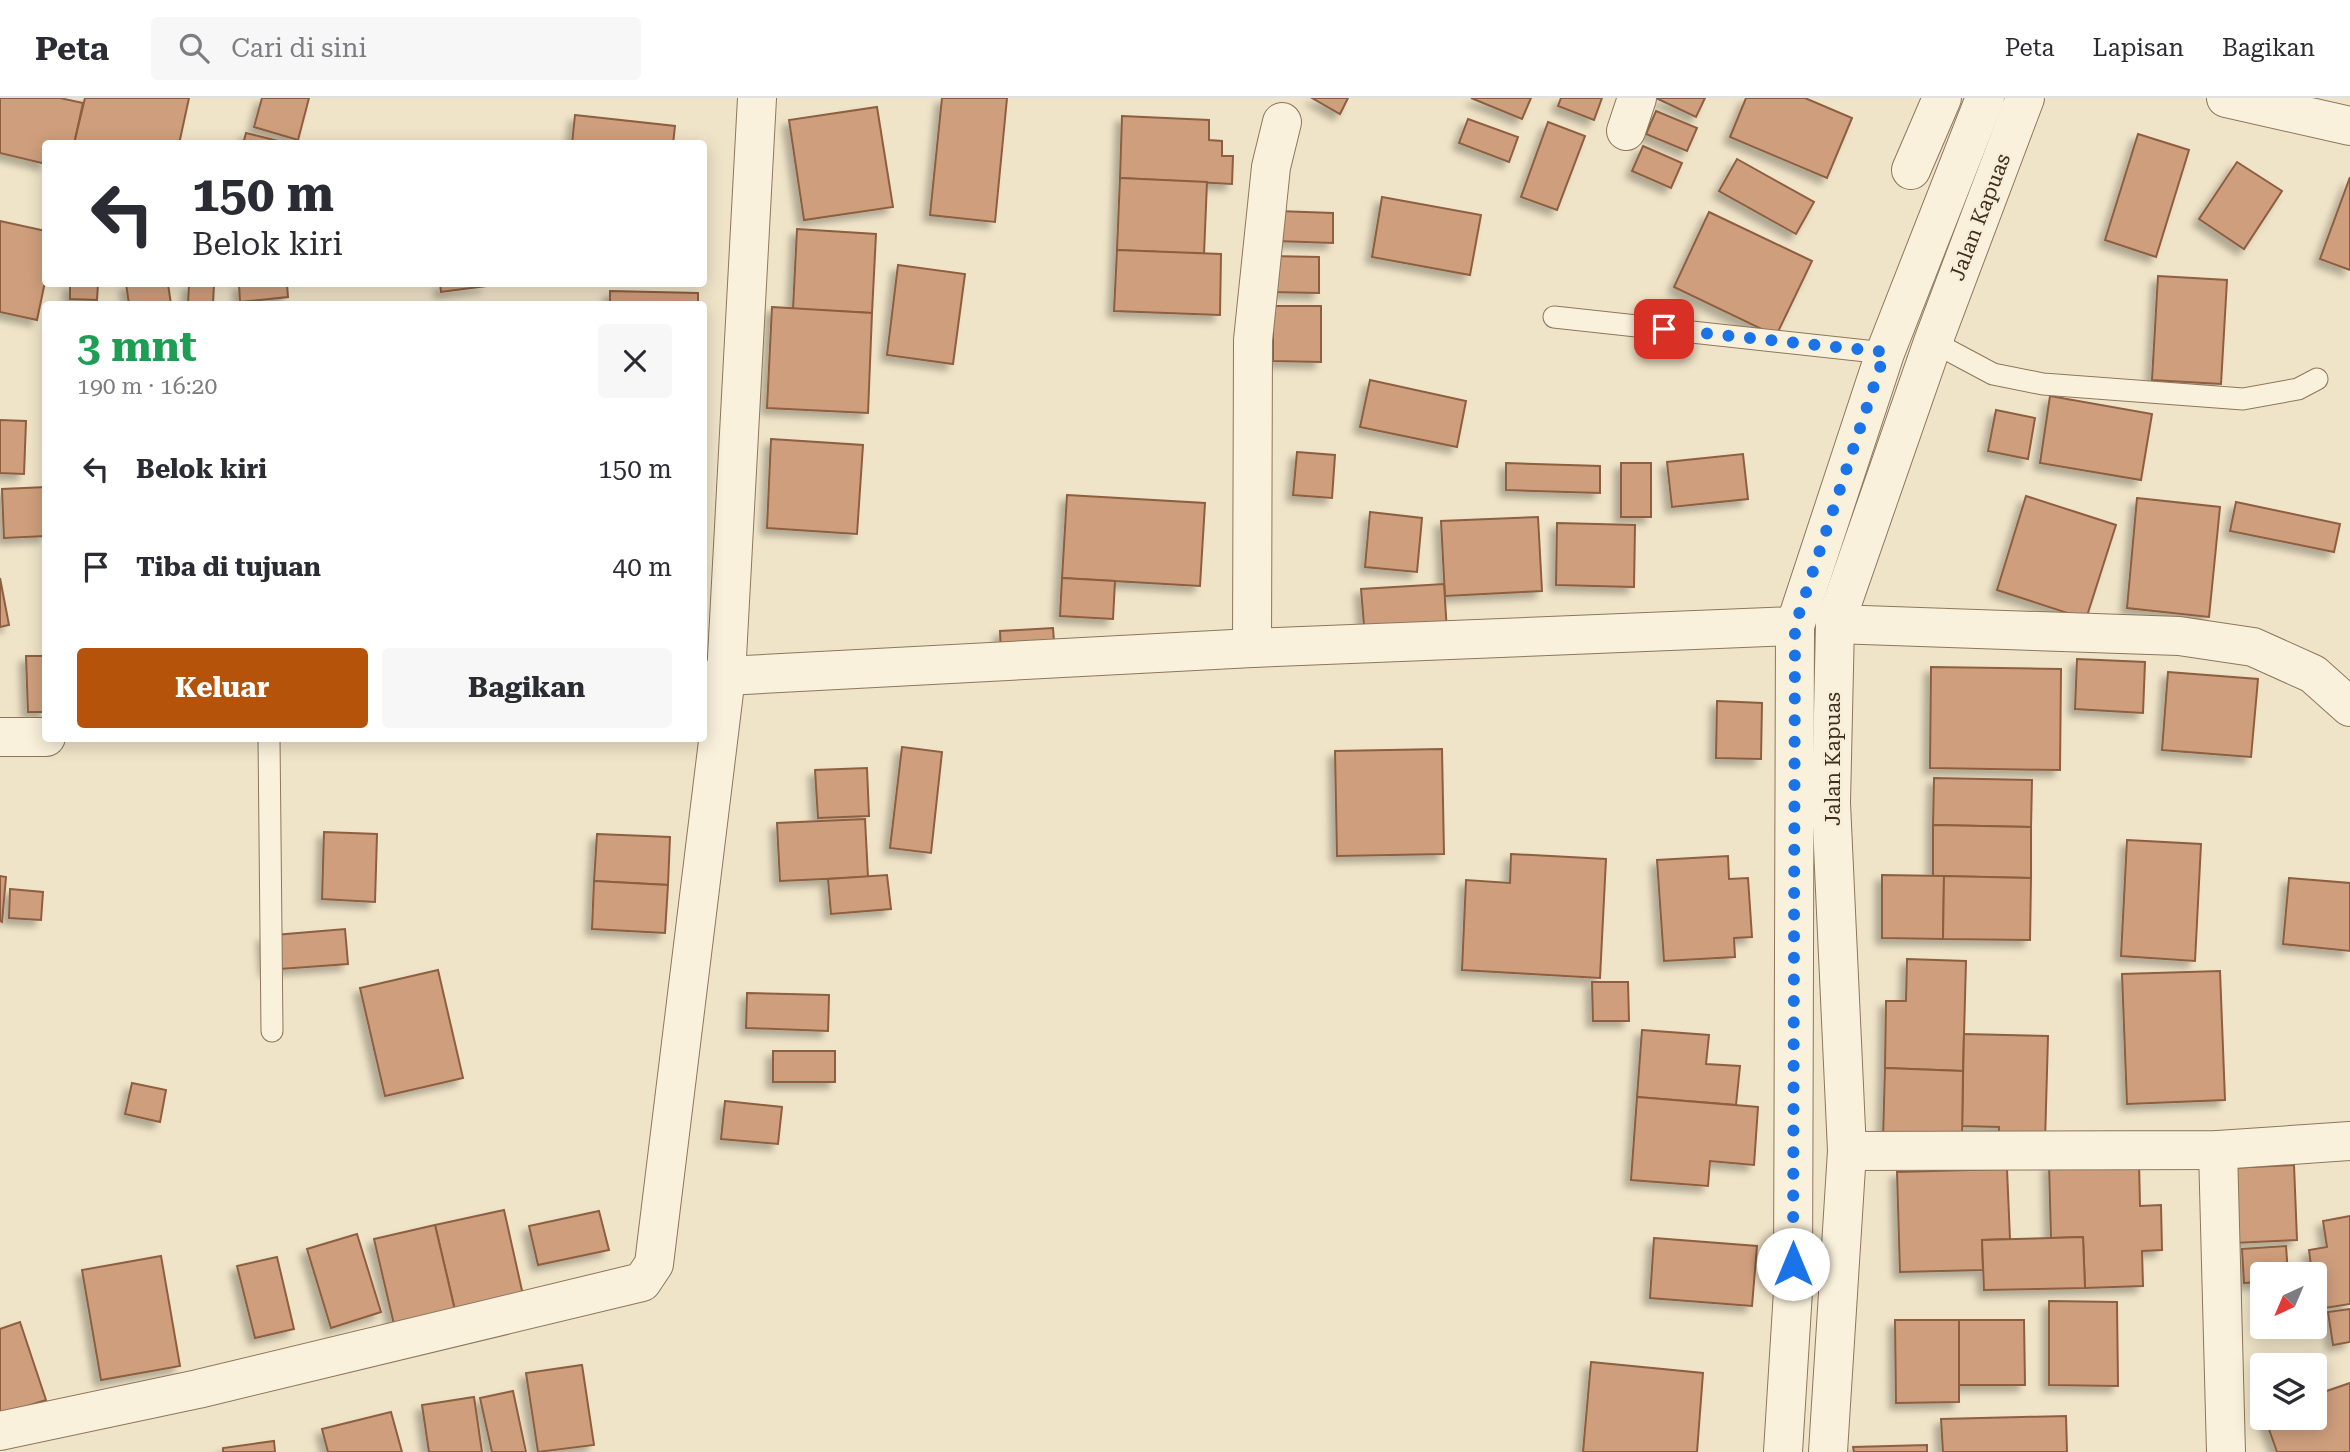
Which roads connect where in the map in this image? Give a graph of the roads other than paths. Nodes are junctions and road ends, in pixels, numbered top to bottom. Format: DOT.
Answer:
graph roads {
  1 [pos="757,98"];
  2 [pos="1942,98"];
  3 [pos="1985,98"];
  4 [pos="2025,98"];
  5 [pos="2225,98"];
  6 [pos="1282,122"];
  7 [pos="2350,126"];
  8 [pos="1911,170"];
  9 [pos="1553,317"];
  10 [pos="1933,342"];
  11 [pos="1885,352"];
  12 [pos="2317,379"];
  13 [pos="1835,624"];
  14 [pos="1795,626"];
  15 [pos="1252,648"];
  16 [pos="715,679"];
  17 [pos="2350,707"];
  18 [pos="0,737"];
  19 [pos="42,737"];
  20 [pos="269,742"];
  21 [pos="272,1031"];
  22 [pos="2350,1141"];
  23 [pos="2218,1150"];
  24 [pos="1847,1151"];
  25 [pos="1793,1291"];
  26 [pos="1837,1296"];
  27 [pos="0,1431"];
  28 [pos="1783,1452"];
  29 [pos="1828,1452"];
  30 [pos="2227,1452"];
  1 -- 16 [label="street"];
  2 -- 8 [label="street"];
  3 -- 11 [label="street, Jalan Kapuas"];
  4 -- 10 [label="street, Jalan Kapuas"];
  5 -- 7 [label="street"];
  6 -- 15 [label="street"];
  9 -- 11 [label="lane"];
  10 -- 12 [label="lane"];
  10 -- 13 [label="street, Jalan Kapuas"];
  11 -- 14 [label="street, Jalan Kapuas"];
  13 -- 17 [label="street"];
  13 -- 24 [label="street, Jalan Kapuas"];
  14 -- 15 [label="street"];
  14 -- 25 [label="street, Jalan Kapuas"];
  15 -- 16 [label="street"];
  16 -- 27 [label="street"];
  18 -- 19 [label="street"];
  20 -- 21 [label="lane"];
  22 -- 23 [label="street"];
  23 -- 24 [label="street"];
  23 -- 30 [label="street"];
  24 -- 26 [label="street, Jalan Kapuas"];
  25 -- 26 [label="street"];
  25 -- 28 [label="street, Jalan Kapuas"];
  26 -- 29 [label="street, Jalan Kapuas"];
}
